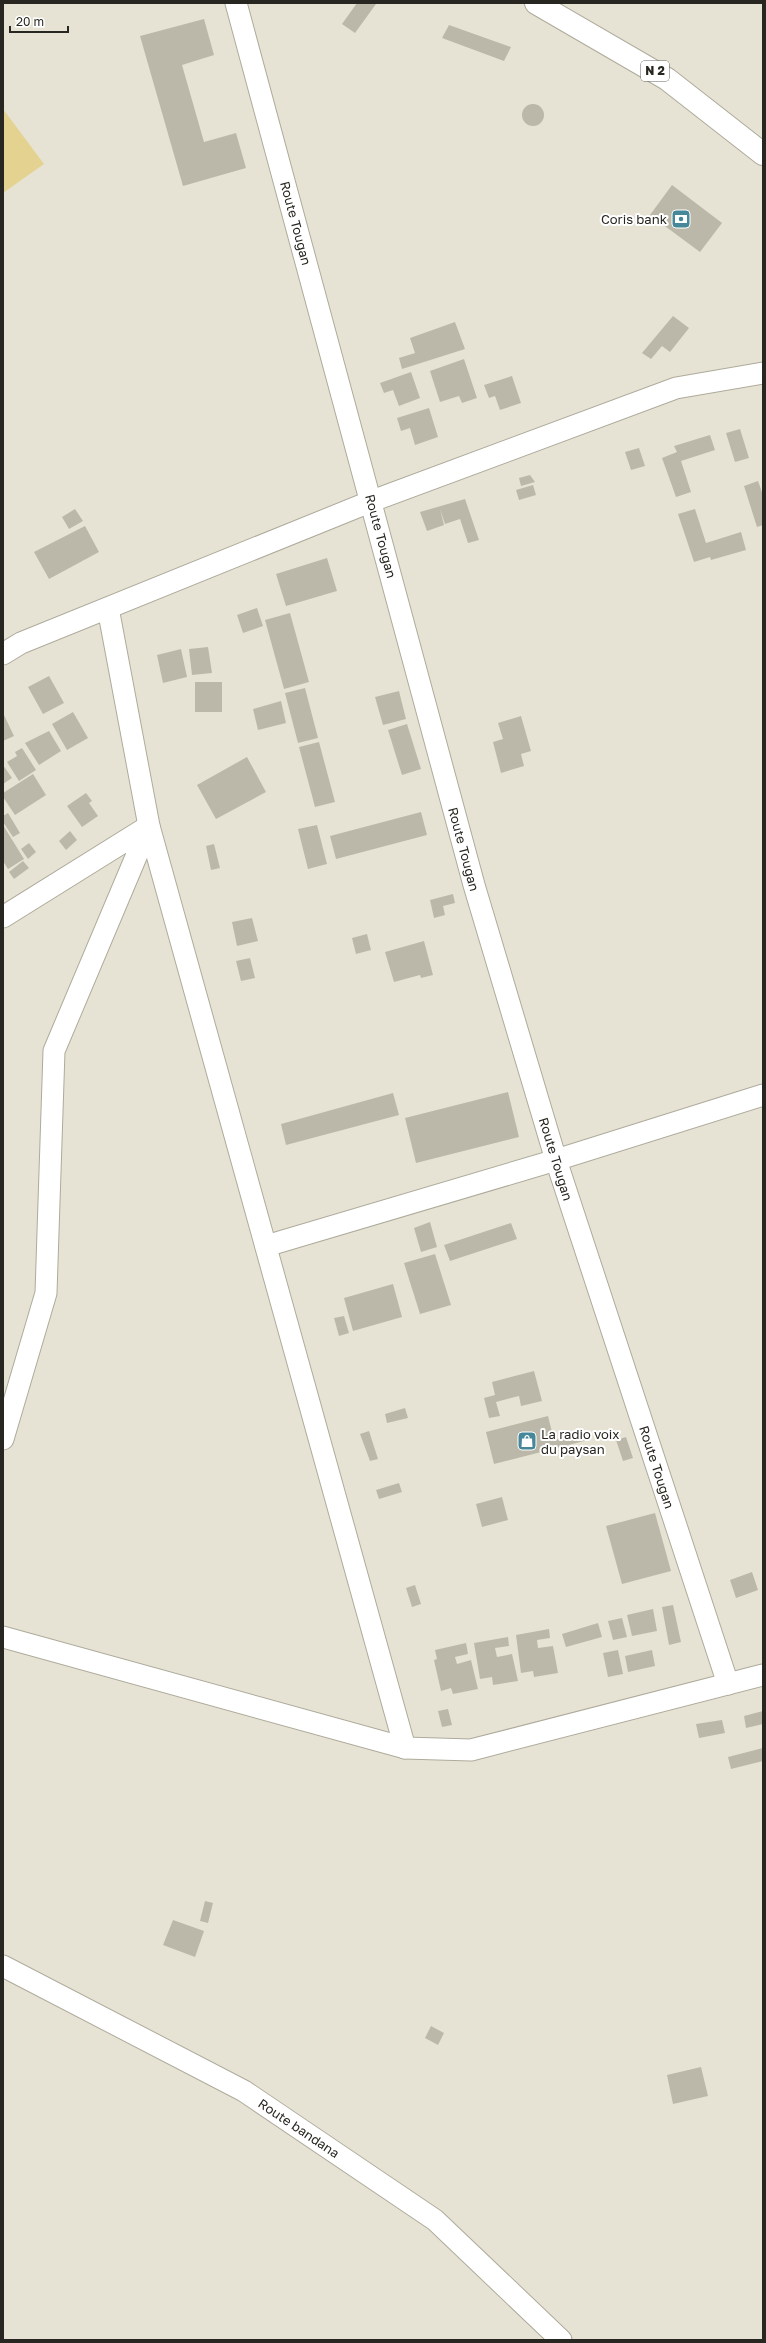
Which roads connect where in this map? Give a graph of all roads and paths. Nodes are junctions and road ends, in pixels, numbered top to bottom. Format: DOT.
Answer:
graph roads {
  1 [pos="236,3"];
  2 [pos="536,3"];
  3 [pos="763,154"];
  4 [pos="763,374"];
  5 [pos="372,501"];
  6 [pos="108,608"];
  7 [pos="3,654"];
  8 [pos="149,826"];
  9 [pos="3,917"];
  10 [pos="763,1095"];
  11 [pos="556,1160"];
  12 [pos="266,1246"];
  13 [pos="3,1439"];
  14 [pos="3,1637"];
  15 [pos="763,1675"];
  16 [pos="728,1684"];
  17 [pos="406,1748"];
  18 [pos="3,1966"];
  19 [pos="561,2340"];
  1 -- 5 [label="street, Route Tougan"];
  2 -- 3 [label="main road, N 2"];
  4 -- 5 [label="street"];
  5 -- 6 [label="street"];
  5 -- 11 [label="street, Route Tougan"];
  6 -- 7 [label="street"];
  6 -- 8 [label="street"];
  8 -- 9 [label="street"];
  8 -- 12 [label="street"];
  8 -- 13 [label="street"];
  10 -- 11 [label="street"];
  11 -- 12 [label="street"];
  11 -- 16 [label="street, Route Tougan"];
  12 -- 17 [label="street"];
  14 -- 17 [label="street"];
  15 -- 16 [label="street"];
  16 -- 17 [label="street"];
  18 -- 19 [label="street, Route bandana"];
}
